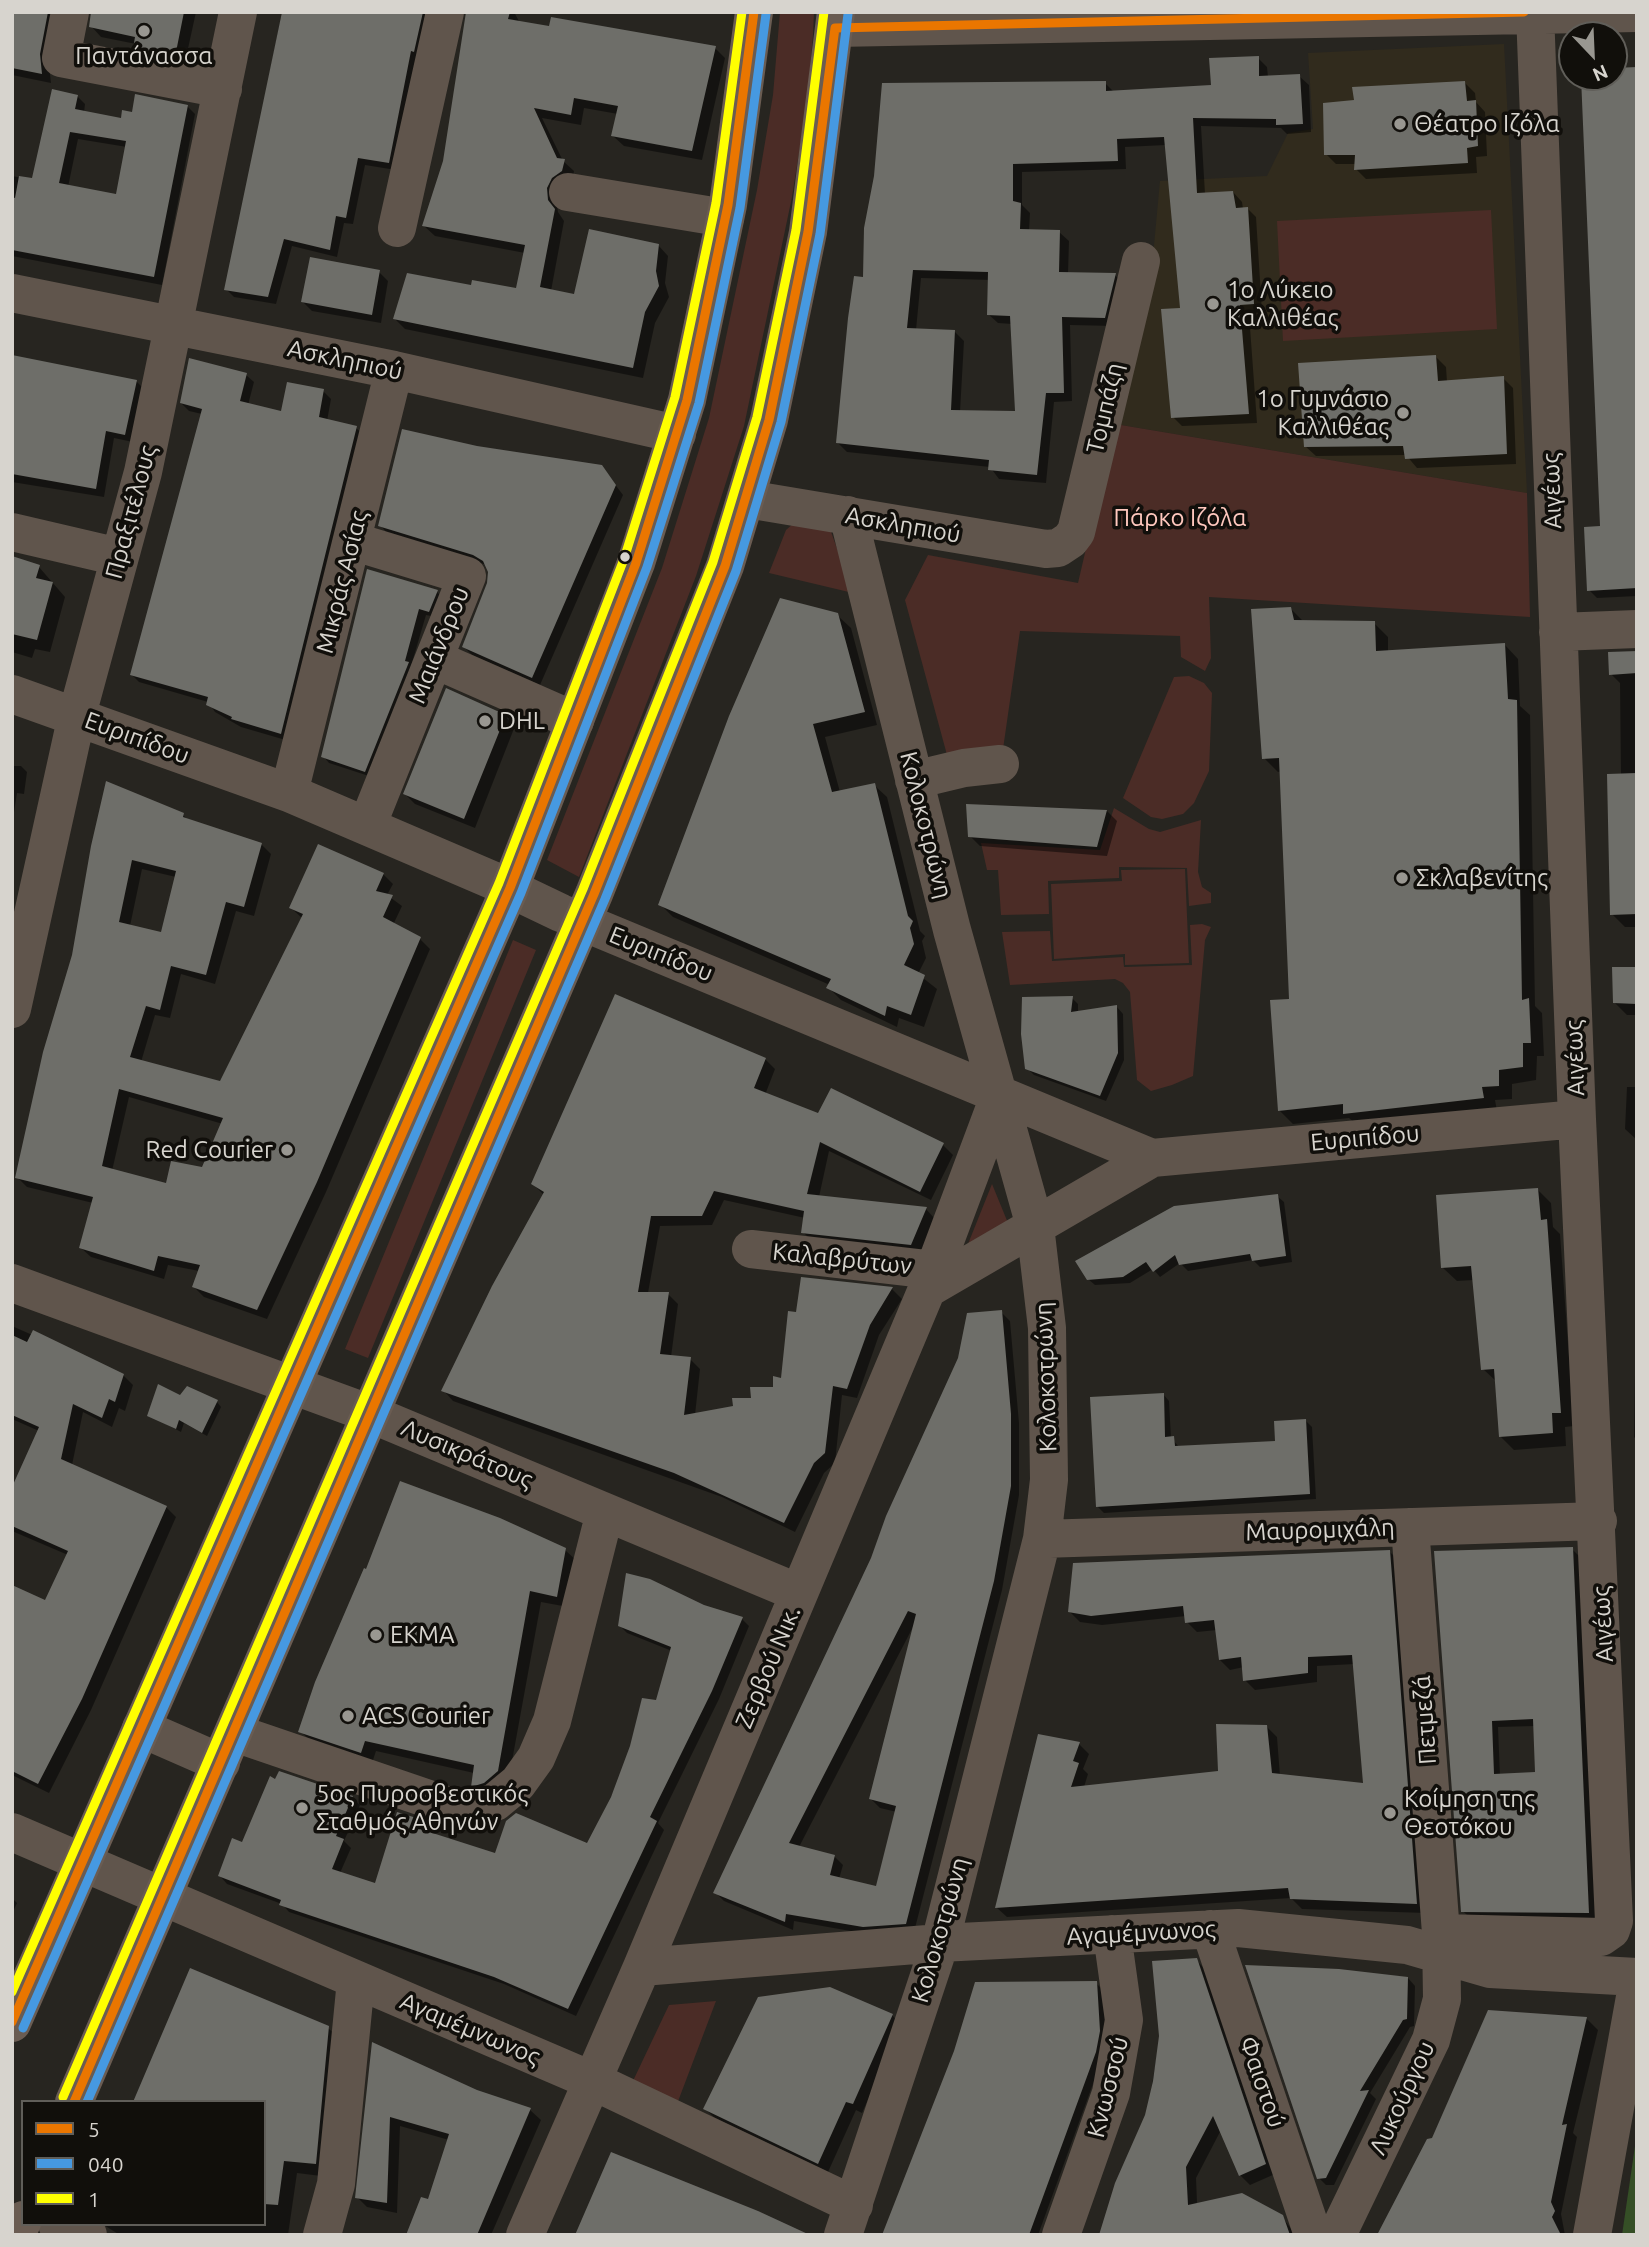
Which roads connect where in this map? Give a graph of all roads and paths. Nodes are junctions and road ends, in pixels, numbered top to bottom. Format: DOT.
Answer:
graph roads {
  1 [pos="70,12"];
  2 [pos="238,12"];
  3 [pos="445,12"];
  4 [pos="754,12"];
  5 [pos="1535,13"];
  6 [pos="1637,13"];
  7 [pos="835,20"];
  8 [pos="223,89"];
  9 [pos="568,192"];
  10 [pos="726,218"];
  11 [pos="397,228"];
  12 [pos="1141,261"];
  13 [pos="12,293"];
  14 [pos="176,324"];
  15 [pos="394,370"];
  16 [pos="677,434"];
  17 [pos="747,499"];
  18 [pos="848,515"];
  19 [pos="12,532"];
  20 [pos="352,541"];
  21 [pos="1058,548"];
  22 [pos="119,557"];
  23 [pos="1637,629"];
  24 [pos="1558,632"];
  25 [pos="433,659"];
  26 [pos="12,694"];
  27 [pos="77,715"];
  28 [pos="575,721"];
  29 [pos="999,772"];
  30 [pos="917,789"];
  31 [pos="289,793"];
  32 [pos="367,825"];
  33 [pos="510,888"];
  34 [pos="582,922"];
  35 [pos="12,1009"];
  36 [pos="1000,1094"];
  37 [pos="1577,1119"];
  38 [pos="1152,1158"];
  39 [pos="1035,1226"];
  40 [pos="751,1249"];
  41 [pos="931,1279"];
  42 [pos="12,1283"];
  43 [pos="293,1386"];
  44 [pos="371,1413"];
  45 [pos="605,1512"];
  46 [pos="1598,1521"];
  47 [pos="1410,1527"];
  48 [pos="1042,1539"];
  49 [pos="799,1593"];
  50 [pos="141,1728"];
  51 [pos="228,1748"];
  52 [pos="12,1832"];
  53 [pos="82,1862"];
  54 [pos="162,1897"];
  55 [pos="1210,1929"];
  56 [pos="1112,1934"];
  57 [pos="940,1943"];
  58 [pos="1441,1944"];
  59 [pos="642,1967"];
  60 [pos="1637,1978"];
  61 [pos="356,1980"];
  62 [pos="1637,1986"];
  63 [pos="12,2023"];
  64 [pos="593,2081"];
  65 [pos="75,2100"];
  66 [pos="848,2220"];
  67 [pos="63,2226"];
  68 [pos="88,2235"];
  69 [pos="322,2235"];
  70 [pos="525,2235"];
  71 [pos="1062,2235"];
  72 [pos="1313,2235"];
  73 [pos="1337,2235"];
  74 [pos="1592,2235"];
  1 -- 8 [label="street"];
  2 -- 8 [label="street, Πραξιτέλους"];
  3 -- 11 [label="street"];
  4 -- 10 [label="main road"];
  5 -- 6 [label="street"];
  5 -- 7 [label="street"];
  5 -- 24 [label="street, Αιγέως"];
  7 -- 17 [label="main road"];
  8 -- 14 [label="street, Πραξιτέλους"];
  9 -- 10 [label="street"];
  10 -- 16 [label="main road"];
  12 -- 21 [label="street, Τομπάζη"];
  13 -- 14 [label="street, Ασκληπιού"];
  14 -- 15 [label="street, Ασκληπιού"];
  14 -- 22 [label="street, Πραξιτέλους"];
  15 -- 16 [label="street, Ασκληπιού"];
  15 -- 20 [label="street, Μικράς Ασίας"];
  16 -- 28 [label="main road"];
  17 -- 18 [label="street, Ασκληπιού"];
  17 -- 34 [label="main road"];
  18 -- 21 [label="street, Ασκληπιού"];
  18 -- 30 [label="street, Κολοκοτρώνη"];
  19 -- 22 [label="street"];
  20 -- 25 [label="street, Μαιάνδρου"];
  20 -- 31 [label="street, Μικράς Ασίας"];
  22 -- 27 [label="street, Πραξιτέλους"];
  23 -- 24 [label="street"];
  24 -- 37 [label="street, Αιγέως"];
  25 -- 28 [label="street"];
  25 -- 32 [label="street, Μαιάνδρου"];
  26 -- 27 [label="street, Ευριπίδου"];
  27 -- 31 [label="street, Ευριπίδου"];
  27 -- 35 [label="street, Πραξιτέλους"];
  28 -- 33 [label="main road"];
  29 -- 30 [label="street"];
  30 -- 36 [label="street, Κολοκοτρώνη"];
  31 -- 32 [label="street, Ευριπίδου"];
  32 -- 33 [label="street, Ευριπίδου"];
  33 -- 34 [label="street, Ευριπίδου"];
  33 -- 43 [label="main road"];
  34 -- 36 [label="street, Ευριπίδου"];
  34 -- 44 [label="main road"];
  36 -- 38 [label="street, Ευριπίδου"];
  36 -- 39 [label="street, Κολοκοτρώνη"];
  36 -- 41 [label="street, Ζερβού Νικ."];
  37 -- 38 [label="street, Ευριπίδου"];
  37 -- 46 [label="street, Αιγέως"];
  38 -- 39 [label="street, Ευριπίδου"];
  39 -- 41 [label="street, Ευριπίδου"];
  39 -- 48 [label="street, Κολοκοτρώνη"];
  40 -- 41 [label="street, Καλαβρύτων"];
  41 -- 49 [label="street, Ζερβού Νικ."];
  42 -- 43 [label="street, Λυσικράτους"];
  43 -- 44 [label="street, Λυσικράτους"];
  43 -- 50 [label="main road"];
  44 -- 45 [label="street, Λυσικράτους"];
  44 -- 51 [label="main road"];
  45 -- 49 [label="street, Λυσικράτους"];
  45 -- 51 [label="street"];
  46 -- 47 [label="street, Μαυρομιχάλη"];
  46 -- 58 [label="street, Αιγέως"];
  47 -- 48 [label="street, Μαυρομιχάλη"];
  47 -- 58 [label="street, Πετμεζά"];
  48 -- 57 [label="street, Κολοκοτρώνη"];
  49 -- 59 [label="street, Ζερβού Νικ."];
  50 -- 51 [label="street"];
  50 -- 53 [label="main road"];
  51 -- 54 [label="main road"];
  52 -- 53 [label="street, Αγαμέμνωνος"];
  53 -- 54 [label="street, Αγαμέμνωνος"];
  53 -- 63 [label="main road"];
  54 -- 61 [label="street, Αγαμέμνωνος"];
  54 -- 65 [label="main road"];
  55 -- 56 [label="street, Αγαμέμνωνος"];
  55 -- 58 [label="street, Αγαμέμνωνος"];
  55 -- 72 [label="street, Φαιστού"];
  56 -- 57 [label="street, Αγαμέμνωνος"];
  56 -- 71 [label="street, Κνωσσού"];
  57 -- 59 [label="street, Αγαμέμνωνος"];
  57 -- 66 [label="street, Κολοκοτρώνη"];
  58 -- 60 [label="street, Αγαμέμνωνος"];
  58 -- 73 [label="street, Λυκούργου"];
  59 -- 64 [label="street, Ζερβού Νικ."];
  61 -- 64 [label="street, Αγαμέμνωνος"];
  61 -- 69 [label="street"];
  62 -- 74 [label="street"];
  64 -- 66 [label="street, Αγαμέμνωνος"];
  64 -- 70 [label="street, Ζερβού Νικ."];
  67 -- 68 [label="street"];
}
